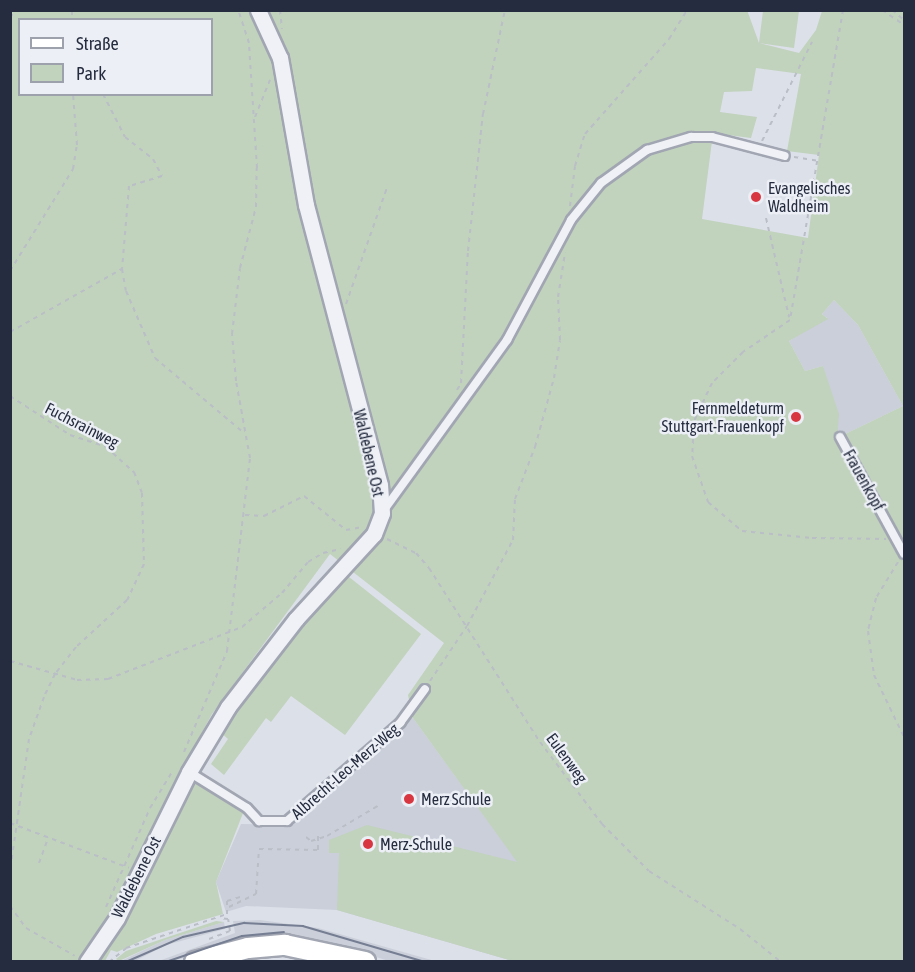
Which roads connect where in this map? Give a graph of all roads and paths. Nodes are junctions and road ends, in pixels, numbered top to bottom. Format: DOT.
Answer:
graph roads {
  1 [pos="15,10"];
  2 [pos="258,10"];
  3 [pos="505,10"];
  4 [pos="687,10"];
  5 [pos="843,10"];
  6 [pos="882,10"];
  7 [pos="892,10"];
  8 [pos="239,12"];
  9 [pos="10,18"];
  10 [pos="904,20"];
  11 [pos="904,25"];
  12 [pos="812,42"];
  13 [pos="280,58"];
  14 [pos="74,96"];
  15 [pos="104,96"];
  16 [pos="254,119"];
  17 [pos="758,149"];
  18 [pos="785,156"];
  19 [pos="818,160"];
  20 [pos="388,185"];
  21 [pos="766,218"];
  22 [pos="571,220"];
  23 [pos="566,249"];
  24 [pos="122,269"];
  25 [pos="10,272"];
  26 [pos="790,320"];
  27 [pos="337,324"];
  28 [pos="10,332"];
  29 [pos="456,393"];
  30 [pos="10,396"];
  31 [pos="245,434"];
  32 [pos="840,437"];
  33 [pos="382,513"];
  34 [pos="244,514"];
  35 [pos="374,534"];
  36 [pos="897,540"];
  37 [pos="359,548"];
  38 [pos="904,554"];
  39 [pos="467,626"];
  40 [pos="232,630"];
  41 [pos="10,661"];
  42 [pos="55,674"];
  43 [pos="425,689"];
  44 [pos="904,737"];
  45 [pos="181,758"];
  46 [pos="182,769"];
  47 [pos="381,804"];
  48 [pos="10,823"];
  49 [pos="15,826"];
  50 [pos="318,836"];
  51 [pos="48,837"];
  52 [pos="306,837"];
  53 [pos="39,863"];
  54 [pos="124,866"];
  55 [pos="10,871"];
  56 [pos="240,897"];
  57 [pos="10,906"];
  58 [pos="229,907"];
  59 [pos="105,909"];
  60 [pos="219,917"];
  61 [pos="209,939"];
  62 [pos="82,956"];
  63 [pos="71,962"];
  64 [pos="112,962"];
  65 [pos="195,962"];
  66 [pos="365,962"];
  67 [pos="781,962"];
  1 -- 9 [label="path"];
  2 -- 13 [label="street, Waldebene Ost"];
  3 -- 29 [label="path"];
  4 -- 22 [label="path"];
  5 -- 19 [label="path"];
  6 -- 11 [label="path"];
  7 -- 10 [label="path"];
  8 -- 16 [label="path"];
  12 -- 17 [label="path"];
  13 -- 16 [label="path"];
  13 -- 27 [label="street, Waldebene Ost"];
  14 -- 25 [label="path"];
  15 -- 24 [label="path"];
  16 -- 31 [label="path"];
  17 -- 18 [label="lane"];
  17 -- 22 [label="lane"];
  18 -- 19 [label="path"];
  19 -- 26 [label="path"];
  20 -- 27 [label="path"];
  21 -- 26 [label="path"];
  22 -- 33 [label="lane"];
  23 -- 39 [label="path"];
  24 -- 28 [label="path"];
  24 -- 31 [label="path"];
  26 -- 36 [label="path"];
  27 -- 33 [label="street, Waldebene Ost"];
  30 -- 42 [label="path, Fuchsrainweg"];
  31 -- 34 [label="path"];
  32 -- 36 [label="lane, Frauenkopf"];
  33 -- 34 [label="path"];
  33 -- 35 [label="street, Waldebene Ost"];
  34 -- 40 [label="path"];
  35 -- 37 [label="street, Waldebene Ost"];
  35 -- 39 [label="path, Eulenweg"];
  36 -- 38 [label="lane, Frauenkopf"];
  36 -- 44 [label="path"];
  37 -- 40 [label="path"];
  37 -- 46 [label="street, Waldebene Ost"];
  39 -- 43 [label="path"];
  39 -- 67 [label="path, Eulenweg"];
  40 -- 42 [label="path"];
  40 -- 45 [label="path"];
  41 -- 42 [label="path"];
  42 -- 49 [label="path, Fuchsrainweg"];
  43 -- 46 [label="lane, Albrecht-Leo-Merz-Weg"];
  46 -- 54 [label="path"];
  46 -- 62 [label="street, Waldebene Ost"];
  47 -- 50 [label="path"];
  48 -- 49 [label="path"];
  49 -- 51 [label="path"];
  49 -- 55 [label="path, Fuchsrainweg"];
  50 -- 52 [label="path"];
  50 -- 58 [label="path"];
  51 -- 53 [label="path"];
  51 -- 54 [label="path"];
  54 -- 59 [label="path"];
  56 -- 58 [label="path"];
  57 -- 62 [label="path"];
  58 -- 60 [label="path"];
  60 -- 61 [label="path"];
  60 -- 64 [label="path"];
  62 -- 63 [label="path"];
  65 -- 66 [label="main road"];
}
